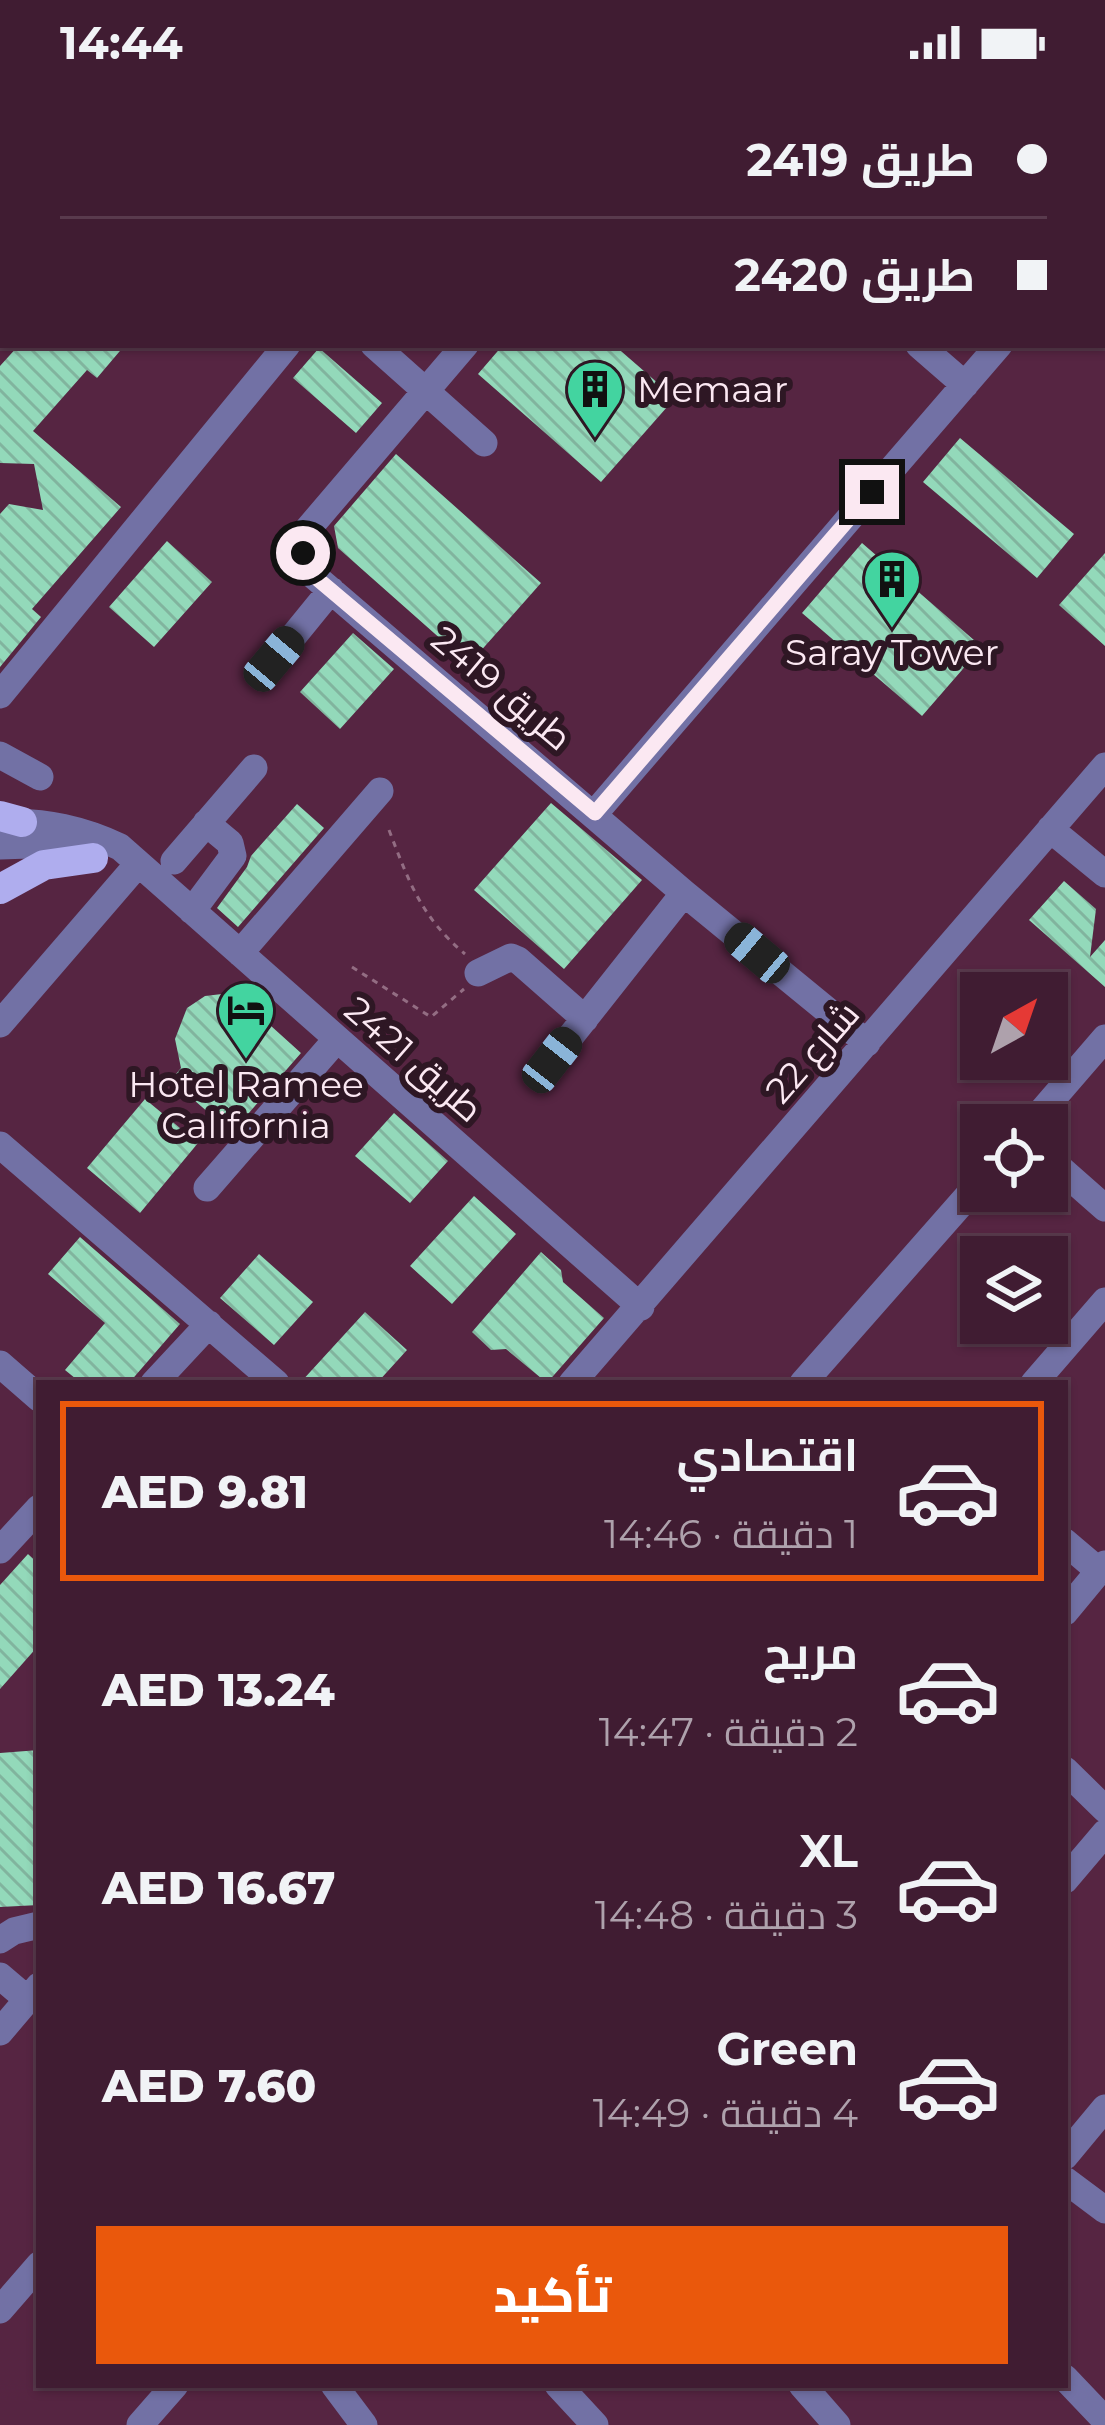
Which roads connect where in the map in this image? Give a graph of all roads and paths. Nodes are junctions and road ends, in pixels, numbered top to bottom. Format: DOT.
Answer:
graph roads {
  1 [pos="285,348"];
  2 [pos="377,348"];
  3 [pos="462,348"];
  4 [pos="922,348"];
  5 [pos="996,348"];
  6 [pos="965,385"];
  7 [pos="425,390"];
  8 [pos="484,442"];
  9 [pos="331,590"];
  10 [pos="274,659"];
  11 [pos="0,695"];
  12 [pos="0,755"];
  13 [pos="1105,766"];
  14 [pos="254,768"];
  15 [pos="40,777"];
  16 [pos="380,791"];
  17 [pos="582,806"];
  18 [pos="8,820"];
  19 [pos="206,823"];
  20 [pos="1050,829"];
  21 [pos="389,830"];
  22 [pos="0,846"];
  23 [pos="93,857"];
  24 [pos="174,861"];
  25 [pos="138,864"];
  26 [pos="1105,874"];
  27 [pos="0,889"];
  28 [pos="684,893"];
  29 [pos="191,911"];
  30 [pos="240,953"];
  31 [pos="352,967"];
  32 [pos="478,973"];
  33 [pos="584,1019"];
  34 [pos="0,1024"];
  35 [pos="1105,1038"];
  36 [pos="337,1039"];
  37 [pos="867,1043"];
  38 [pos="552,1060"];
  39 [pos="1048,1104"];
  40 [pos="0,1145"];
  41 [pos="1068,1175"];
  42 [pos="207,1188"];
  43 [pos="960,1205"];
  44 [pos="1105,1208"];
  45 [pos="1105,1301"];
  46 [pos="641,1307"];
  47 [pos="208,1324"];
  48 [pos="0,1364"];
  49 [pos="157,1380"];
  50 [pos="273,1380"];
  51 [pos="575,1380"];
  52 [pos="806,1380"];
  53 [pos="1037,1380"];
  54 [pos="36,1395"];
  55 [pos="36,1511"];
  56 [pos="1068,1544"];
  57 [pos="0,1550"];
  58 [pos="1102,1567"];
  59 [pos="1068,1608"];
  60 [pos="1068,1773"];
  61 [pos="1105,1808"];
  62 [pos="1105,1833"];
  63 [pos="1068,1876"];
  64 [pos="36,1926"];
  65 [pos="0,1943"];
  66 [pos="36,1943"];
  67 [pos="0,1976"];
  68 [pos="33,1993"];
  69 [pos="3,2023"];
  70 [pos="1105,2108"];
  71 [pos="1068,2152"];
  72 [pos="1068,2182"];
  73 [pos="1105,2210"];
  74 [pos="36,2268"];
  75 [pos="0,2310"];
  76 [pos="1068,2381"];
  77 [pos="172,2388"];
  78 [pos="336,2388"];
  79 [pos="562,2388"];
  80 [pos="805,2388"];
  81 [pos="1105,2420"];
  82 [pos="140,2425"];
  83 [pos="364,2425"];
  84 [pos="595,2425"];
  85 [pos="837,2425"];
  1 -- 11 [label="street"];
  2 -- 7 [label="street"];
  3 -- 7 [label="street, طريق 2419"];
  4 -- 6 [label="street"];
  5 -- 6 [label="street"];
  6 -- 17 [label="street"];
  7 -- 8 [label="street"];
  7 -- 9 [label="street, طريق 2419"];
  9 -- 10 [label="street"];
  9 -- 17 [label="street, طريق 2419"];
  12 -- 15 [label="street"];
  13 -- 20 [label="street, شارع 22"];
  14 -- 19 [label="street"];
  16 -- 30 [label="street"];
  17 -- 28 [label="street, طريق 2419"];
  18 -- 25 [label="street, طريق 2421"];
  19 -- 24 [label="street"];
  19 -- 29 [label="street"];
  20 -- 26 [label="street"];
  20 -- 37 [label="street, شارع 22"];
  21 -- 32 [label="path"];
  22 -- 23 [label="street"];
  23 -- 25 [label="street"];
  23 -- 27 [label="main road"];
  25 -- 29 [label="street, طريق 2421"];
  25 -- 34 [label="street"];
  28 -- 33 [label="street"];
  28 -- 37 [label="street, طريق 2419"];
  29 -- 30 [label="street, طريق 2421"];
  30 -- 36 [label="street, طريق 2421"];
  31 -- 32 [label="path"];
  32 -- 33 [label="street"];
  33 -- 38 [label="street"];
  35 -- 39 [label="street"];
  36 -- 42 [label="street"];
  36 -- 46 [label="street, طريق 2421"];
  37 -- 46 [label="street, شارع 22"];
  40 -- 47 [label="street"];
  41 -- 44 [label="street"];
  43 -- 52 [label="street"];
  45 -- 53 [label="street"];
  46 -- 51 [label="street, شارع 22"];
  47 -- 49 [label="street"];
  47 -- 50 [label="street"];
  48 -- 54 [label="street"];
  55 -- 57 [label="street"];
  56 -- 58 [label="street"];
  58 -- 59 [label="street"];
  60 -- 61 [label="street"];
  62 -- 63 [label="street"];
  64 -- 65 [label="street"];
  65 -- 66 [label="street"];
  67 -- 68 [label="street"];
  68 -- 69 [label="street"];
  70 -- 71 [label="street"];
  72 -- 73 [label="street"];
  74 -- 75 [label="street"];
  76 -- 81 [label="street"];
  77 -- 82 [label="street"];
  78 -- 83 [label="street"];
  79 -- 84 [label="street"];
  80 -- 85 [label="street"];
}
